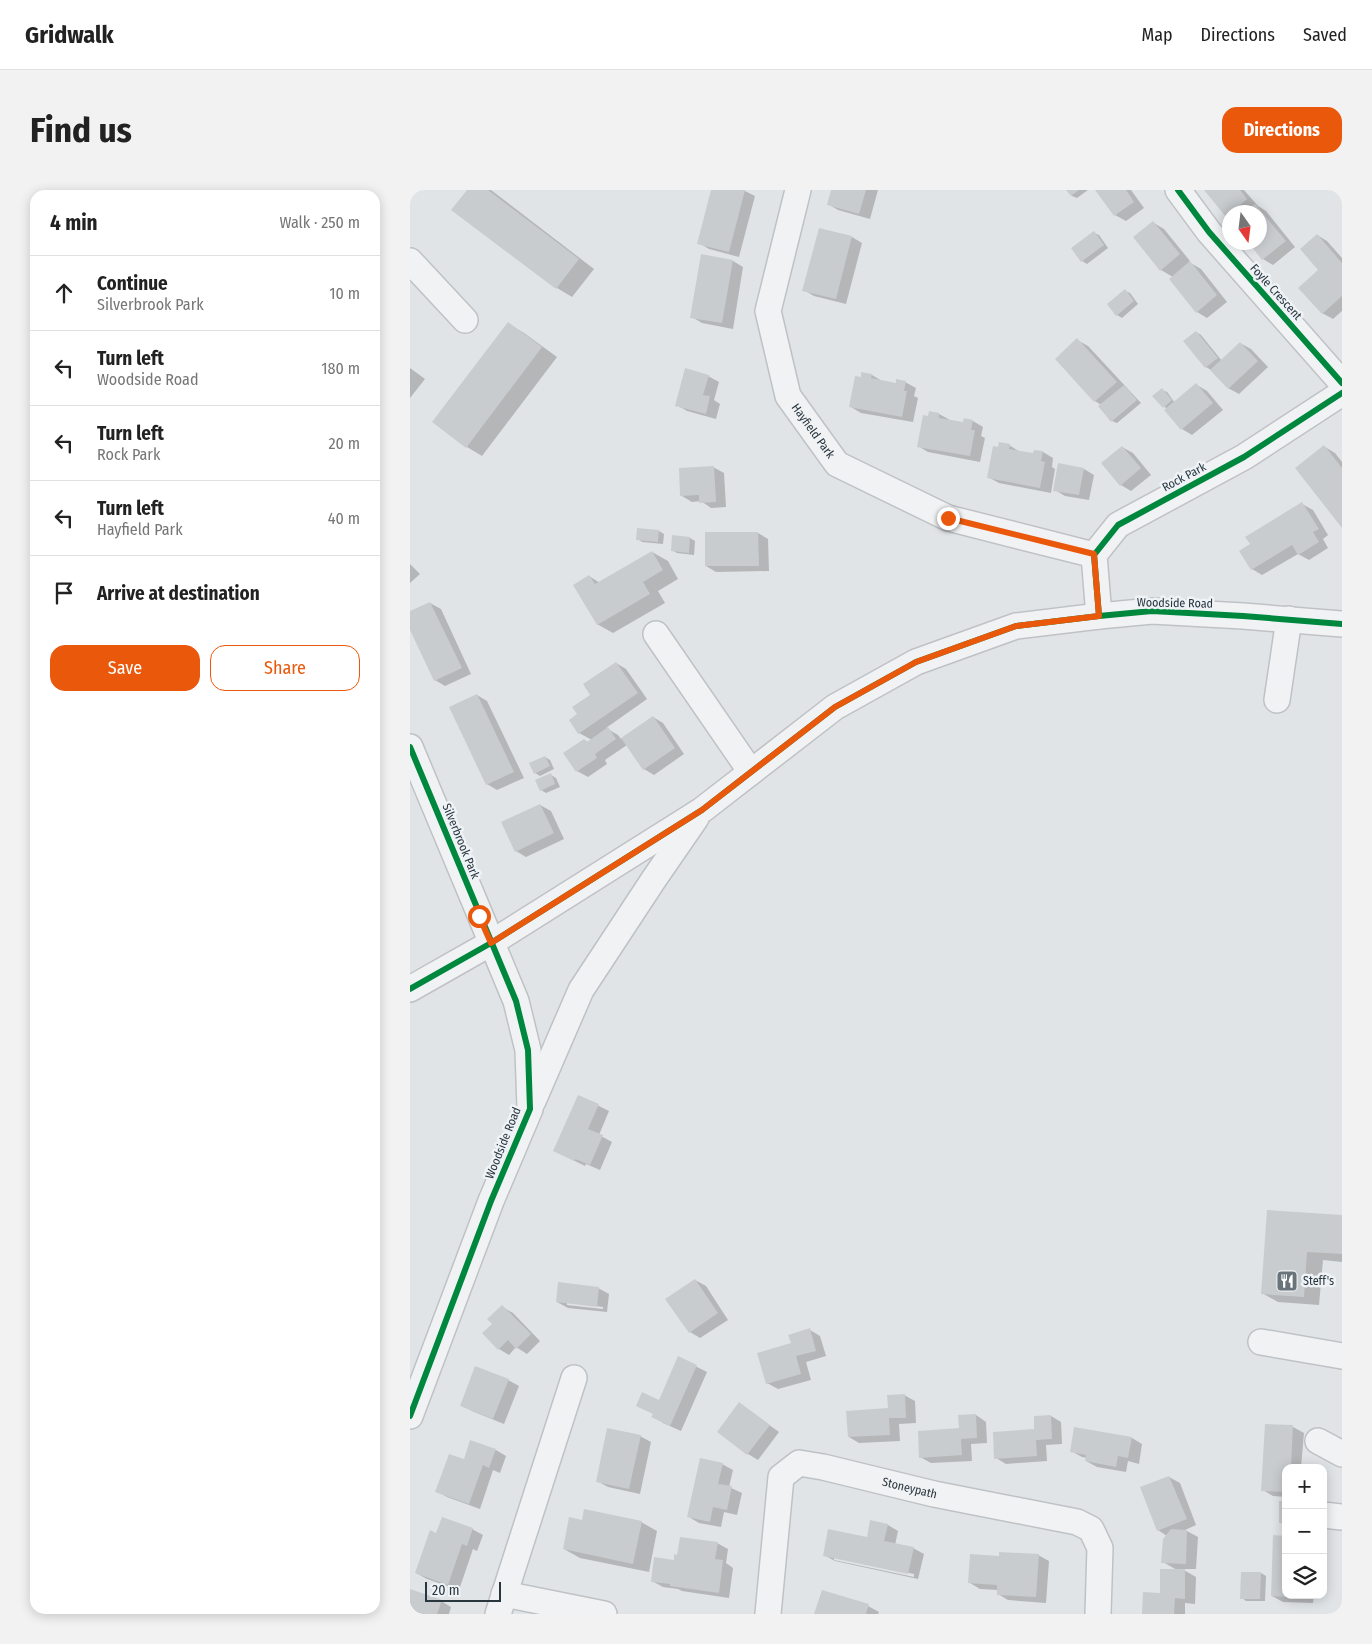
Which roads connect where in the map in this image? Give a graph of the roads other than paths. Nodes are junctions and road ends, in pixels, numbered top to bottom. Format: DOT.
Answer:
graph roads {
  1 [pos="798,190"];
  2 [pos="1178,190"];
  3 [pos="410,261"];
  4 [pos="465,320"];
  5 [pos="1342,383"];
  6 [pos="1342,393"];
  7 [pos="1094,554"];
  8 [pos="1099,616"];
  9 [pos="1289,620"];
  10 [pos="1342,624"];
  11 [pos="656,634"];
  12 [pos="1277,700"];
  13 [pos="410,747"];
  14 [pos="751,772"];
  15 [pos="702,810"];
  16 [pos="491,943"];
  17 [pos="410,989"];
  18 [pos="530,1109"];
  19 [pos="1261,1342"];
  20 [pos="1342,1356"];
  21 [pos="574,1378"];
  22 [pos="410,1416"];
  23 [pos="1318,1441"];
  24 [pos="1342,1454"];
  25 [pos="1327,1515"];
  26 [pos="1342,1517"];
  27 [pos="501,1604"];
  28 [pos="604,1614"];
  29 [pos="768,1614"];
  30 [pos="1098,1614"];
  1 -- 7 [label="street, Hayfield Park"];
  2 -- 5 [label="street, Foyle Crescent"];
  3 -- 4 [label="street"];
  6 -- 7 [label="street, Rock Park"];
  7 -- 8 [label="street"];
  8 -- 9 [label="street, Woodside Road"];
  8 -- 14 [label="street, Woodside Road"];
  9 -- 10 [label="street, Woodside Road"];
  9 -- 12 [label="street"];
  11 -- 14 [label="street"];
  13 -- 16 [label="street, Silverbrook Park"];
  14 -- 15 [label="street, Woodside Road"];
  15 -- 16 [label="street, Woodside Road"];
  15 -- 18 [label="street, Woodside Road"];
  16 -- 17 [label="street"];
  16 -- 18 [label="street, Woodside Road"];
  18 -- 22 [label="street, Woodside Road"];
  19 -- 20 [label="street"];
  21 -- 27 [label="street"];
  23 -- 24 [label="street"];
  25 -- 26 [label="street"];
  27 -- 28 [label="street"];
  29 -- 30 [label="street, Stoneypath"];
}
